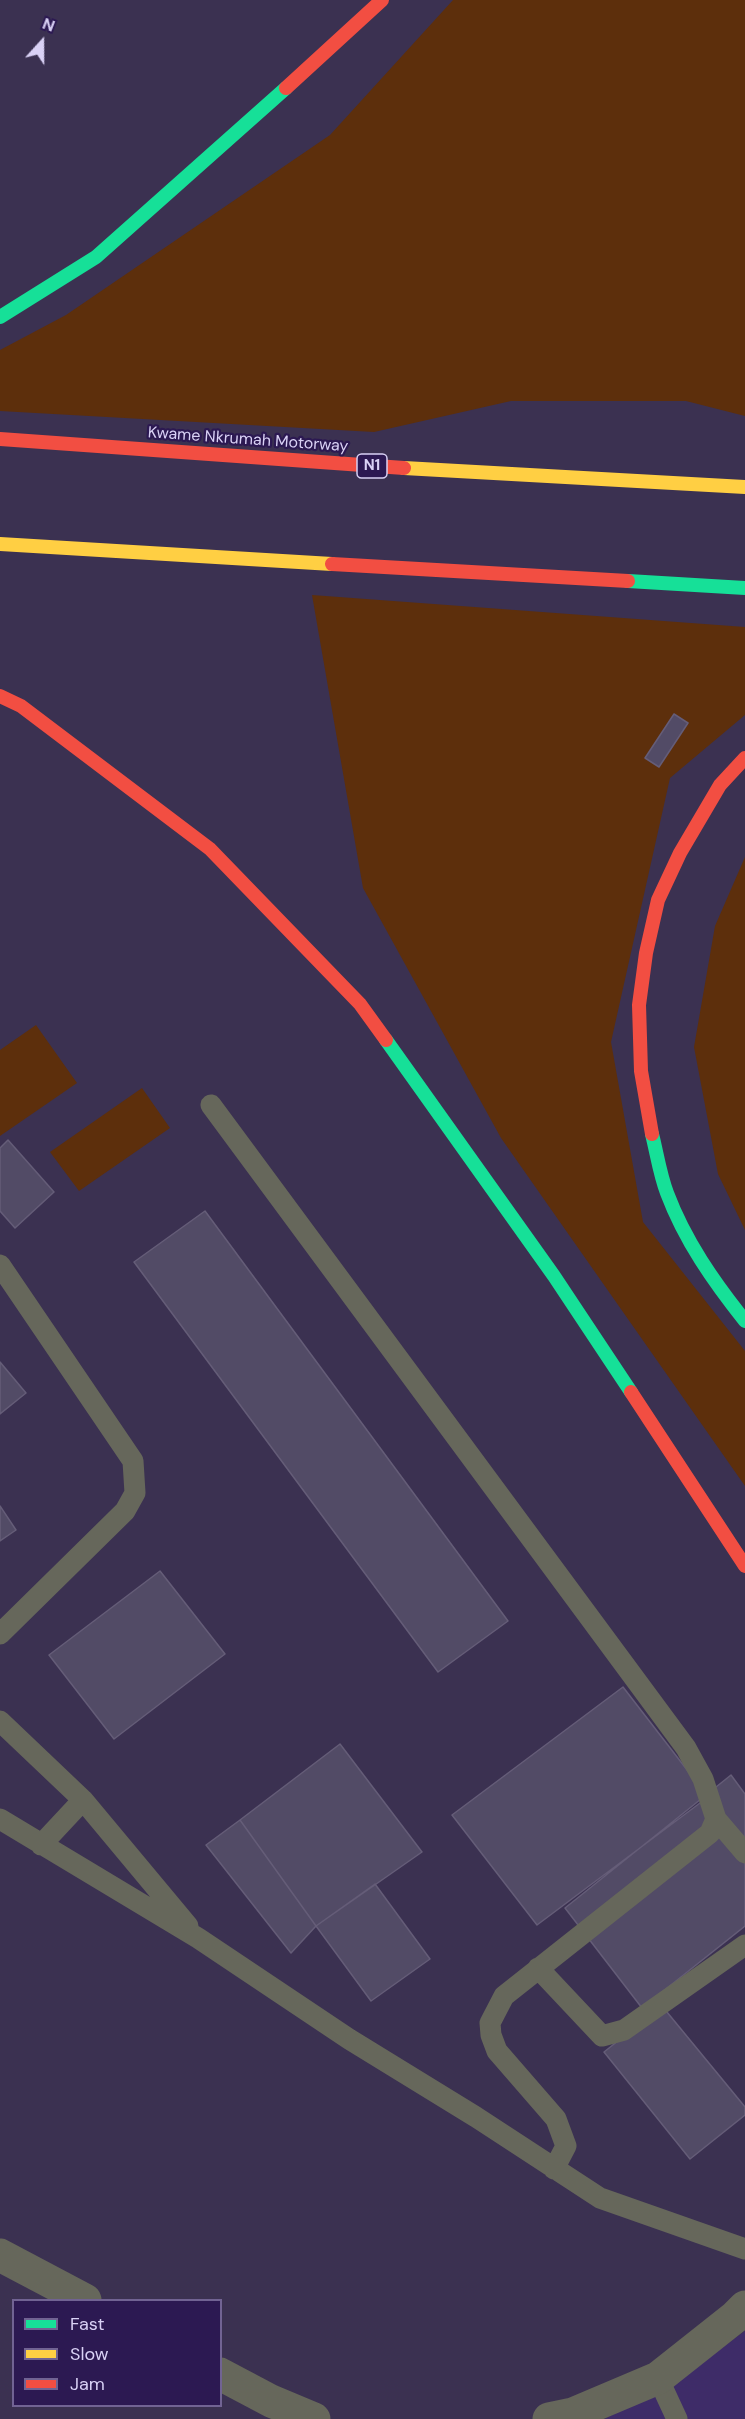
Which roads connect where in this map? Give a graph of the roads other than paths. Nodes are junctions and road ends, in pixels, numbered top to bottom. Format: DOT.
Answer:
graph roads {
  1 [pos="382,0"];
  2 [pos="0,317"];
  3 [pos="0,439"];
  4 [pos="745,487"];
  5 [pos="0,544"];
  6 [pos="745,588"];
  7 [pos="0,696"];
  8 [pos="745,758"];
  9 [pos="211,1105"];
  10 [pos="0,1265"];
  11 [pos="745,1321"];
  12 [pos="745,1566"];
  13 [pos="0,1634"];
  14 [pos="0,1721"];
  15 [pos="83,1800"];
  16 [pos="0,1819"];
  17 [pos="716,1819"];
  18 [pos="41,1845"];
  19 [pos="745,1852"];
  20 [pos="198,1938"];
  21 [pos="745,1945"];
  22 [pos="538,1968"];
  23 [pos="554,2169"];
  24 [pos="745,2249"];
  25 [pos="0,2255"];
  26 [pos="81,2299"];
  27 [pos="745,2307"];
  28 [pos="222,2375"];
  29 [pos="658,2378"];
  30 [pos="314,2419"];
  31 [pos="549,2419"];
  32 [pos="677,2419"];
  1 -- 2 [label="highway"];
  3 -- 4 [label="highway, Kwame Nkrumah Motorway / N1"];
  5 -- 6 [label="highway"];
  7 -- 12 [label="highway"];
  8 -- 11 [label="highway"];
  9 -- 17 [label="lane"];
  10 -- 13 [label="lane"];
  14 -- 15 [label="lane"];
  15 -- 18 [label="lane"];
  15 -- 20 [label="lane"];
  16 -- 18 [label="lane"];
  17 -- 19 [label="lane"];
  17 -- 22 [label="lane"];
  18 -- 20 [label="lane"];
  20 -- 23 [label="lane"];
  21 -- 22 [label="lane"];
  22 -- 23 [label="lane"];
  23 -- 24 [label="lane"];
  25 -- 26 [label="street"];
  27 -- 29 [label="street"];
  28 -- 30 [label="street"];
  29 -- 31 [label="street"];
  29 -- 32 [label="lane"];
}
